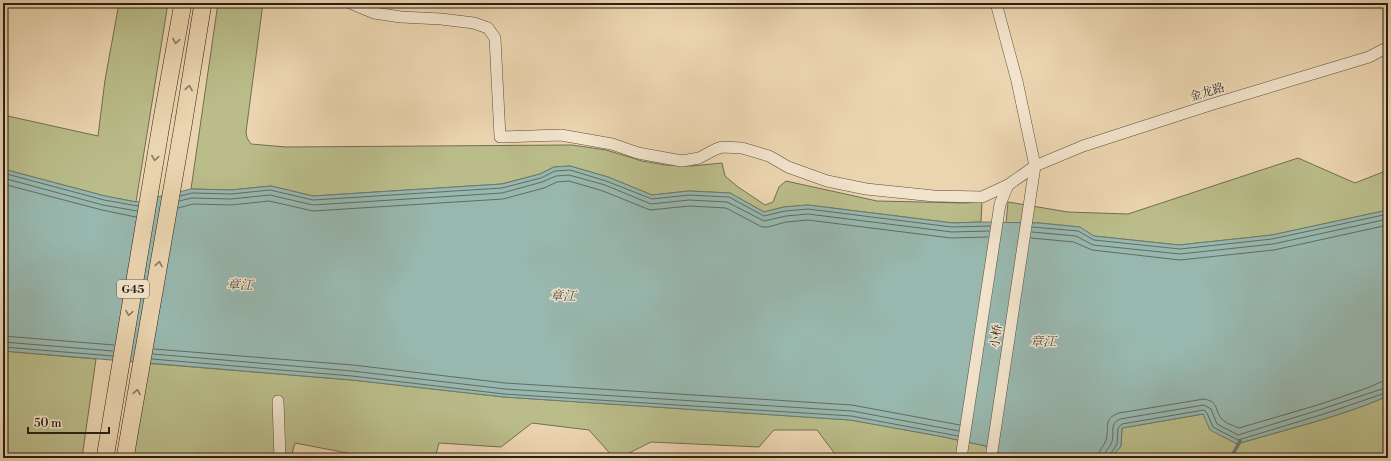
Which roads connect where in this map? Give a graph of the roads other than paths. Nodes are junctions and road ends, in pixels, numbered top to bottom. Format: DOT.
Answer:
graph roads {
  1 [pos="183,3"];
  2 [pos="203,3"];
  3 [pos="350,3"];
  4 [pos="996,3"];
  5 [pos="1388,47"];
  6 [pos="1035,166"];
  7 [pos="1008,185"];
  8 [pos="278,401"];
  9 [pos="105,458"];
  10 [pos="125,458"];
  11 [pos="280,458"];
  12 [pos="961,458"];
  13 [pos="992,458"];
  1 -- 9 [label="highway, G45, one-way"];
  10 -- 2 [label="highway, G45, one-way"];
  3 -- 7 [label="street, 金龙路"];
  4 -- 6 [label="street"];
  5 -- 6 [label="street, 金龙路"];
  6 -- 7 [label="street, 金龙路"];
  6 -- 13 [label="street, 小桥"];
  7 -- 12 [label="street"];
  8 -- 11 [label="street"];
}
